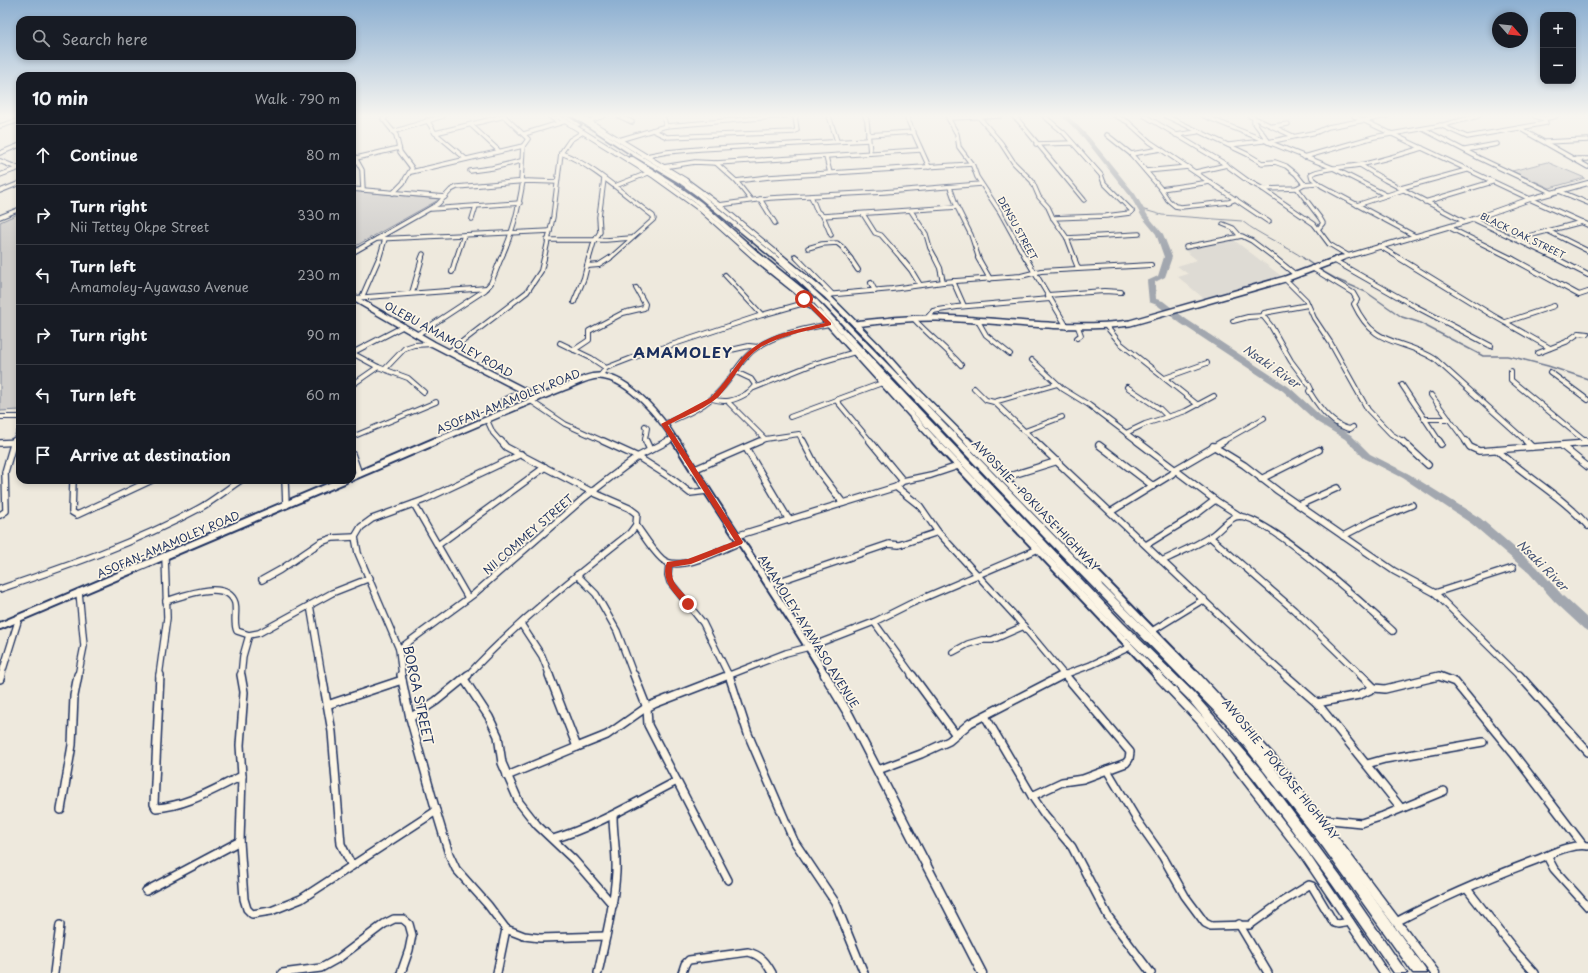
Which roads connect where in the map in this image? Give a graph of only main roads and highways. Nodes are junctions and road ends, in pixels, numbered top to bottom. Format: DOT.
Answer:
graph roads {
  1 [pos="634,161"];
  2 [pos="647,161"];
  3 [pos="751,244"];
  4 [pos="876,376"];
  5 [pos="885,382"];
  6 [pos="1092,568"];
  7 [pos="1099,587"];
  8 [pos="1336,880"];
  9 [pos="1354,881"];
  10 [pos="1402,973"];
  11 [pos="1421,973"];
  1 -- 3 [label="main road, AWOSHIE - POKUASE HIGHWAY"];
  2 -- 3 [label="main road, AWOSHIE - POKUASE HIGHWAY"];
  3 -- 5 [label="main road, AWOSHIE - POKUASE HIGHWAY"];
  3 -- 7 [label="main road, AWOSHIE - POKUASE HIGHWAY"];
  4 -- 5 [label="main road"];
  5 -- 8 [label="main road, AWOSHIE - POKUASE HIGHWAY"];
  6 -- 7 [label="main road"];
  7 -- 9 [label="main road, AWOSHIE - POKUASE HIGHWAY"];
  8 -- 9 [label="main road"];
  8 -- 10 [label="main road, AWOSHIE - POKUASE HIGHWAY"];
  9 -- 11 [label="main road, AWOSHIE - POKUASE HIGHWAY"];
}
